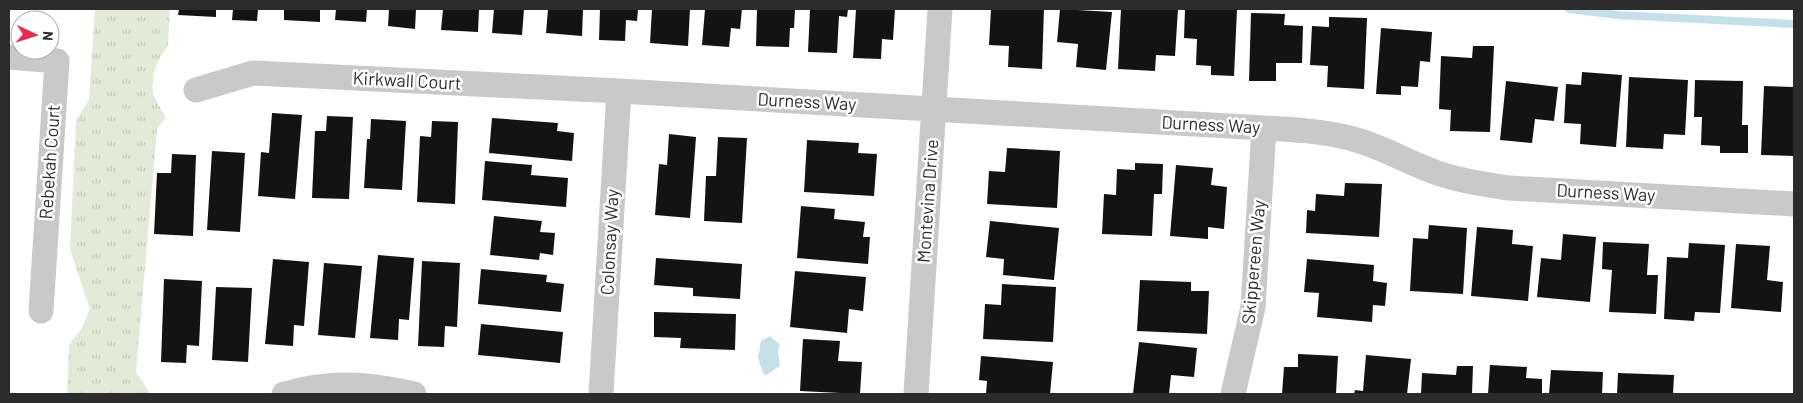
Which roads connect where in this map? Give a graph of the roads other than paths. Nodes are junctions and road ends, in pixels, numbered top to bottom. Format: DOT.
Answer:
graph roads {
  1 [pos="940,9"];
  2 [pos="9,57"];
  3 [pos="196,90"];
  4 [pos="619,91"];
  5 [pos="934,109"];
  6 [pos="1264,128"];
  7 [pos="1794,204"];
  8 [pos="40,312"];
  9 [pos="284,394"];
  10 [pos="414,394"];
  11 [pos="601,394"];
  12 [pos="916,394"];
  13 [pos="1233,394"];
  1 -- 5 [label="street, Montevina Drive"];
  2 -- 8 [label="street, Rebekah Court"];
  3 -- 4 [label="street, Kirkwall Court"];
  4 -- 5 [label="street, Durness Way"];
  4 -- 11 [label="street, Colonsay Way"];
  5 -- 6 [label="street, Durness Way"];
  5 -- 12 [label="street, Montevina Drive"];
  6 -- 7 [label="street, Durness Way"];
  6 -- 13 [label="street, Skippereen Way"];
  9 -- 10 [label="street"];
}
